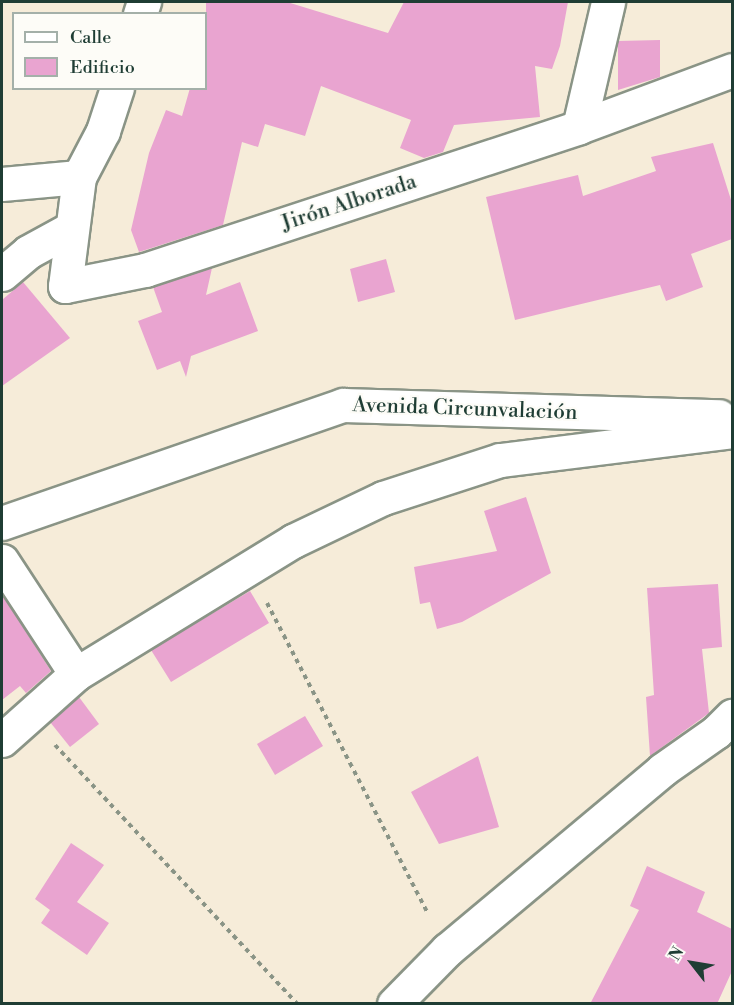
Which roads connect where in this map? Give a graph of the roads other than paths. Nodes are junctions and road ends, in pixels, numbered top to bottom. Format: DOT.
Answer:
graph roads {
  1 [pos="608,2"];
  2 [pos="732,70"];
  3 [pos="116,90"];
  4 [pos="579,127"];
  5 [pos="79,177"];
  6 [pos="2,184"];
  7 [pos="72,228"];
  8 [pos="2,274"];
  9 [pos="732,416"];
  10 [pos="732,431"];
  11 [pos="2,523"];
  12 [pos="2,561"];
  13 [pos="76,674"];
  14 [pos="732,716"];
  15 [pos="2,740"];
  16 [pos="394,1004"];
  1 -- 4 [label="street"];
  2 -- 4 [label="street, Jirón Alborada"];
  3 -- 5 [label="street, Jirón Alborada"];
  4 -- 7 [label="street, Jirón Alborada"];
  5 -- 6 [label="street"];
  5 -- 7 [label="street, Jirón Alborada"];
  7 -- 8 [label="street"];
  9 -- 11 [label="street, Avenida Circunvalación"];
  10 -- 13 [label="street"];
  12 -- 13 [label="street"];
  13 -- 15 [label="street"];
  14 -- 16 [label="street"];
}
